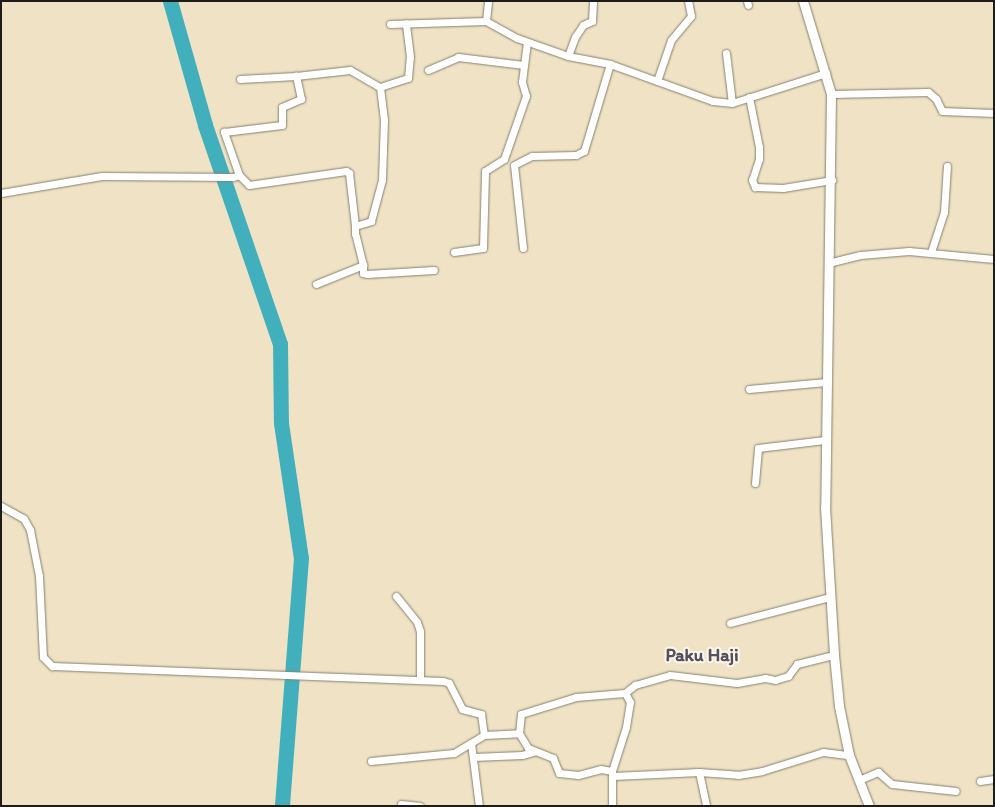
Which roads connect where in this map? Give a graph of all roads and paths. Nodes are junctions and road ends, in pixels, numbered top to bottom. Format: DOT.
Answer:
graph roads {
  1 [pos="488,1"];
  2 [pos="593,1"];
  3 [pos="688,1"];
  4 [pos="803,1"];
  5 [pos="486,21"];
  6 [pos="406,23"];
  7 [pos="390,24"];
  8 [pos="527,42"];
  9 [pos="726,53"];
  10 [pos="568,56"];
  11 [pos="610,64"];
  12 [pos="524,65"];
  13 [pos="428,70"];
  14 [pos="826,73"];
  15 [pos="296,76"];
  16 [pos="240,79"];
  17 [pos="657,81"];
  18 [pos="380,86"];
  19 [pos="832,94"];
  20 [pos="749,97"];
  21 [pos="732,103"];
  22 [pos="994,113"];
  23 [pos="504,159"];
  24 [pos="519,160"];
  25 [pos="947,166"];
  26 [pos="236,176"];
  27 [pos="832,180"];
  28 [pos="1,194"];
  29 [pos="356,226"];
  30 [pos="523,248"];
  31 [pos="454,252"];
  32 [pos="931,252"];
  33 [pos="994,259"];
  34 [pos="828,262"];
  35 [pos="363,264"];
  36 [pos="434,270"];
  37 [pos="316,284"];
  38 [pos="826,382"];
  39 [pos="749,389"];
  40 [pos="825,440"];
  41 [pos="756,484"];
  42 [pos="1,506"];
  43 [pos="396,596"];
  44 [pos="830,597"];
  45 [pos="730,622"];
  46 [pos="834,655"];
  47 [pos="420,680"];
  48 [pos="625,693"];
  49 [pos="519,733"];
  50 [pos="484,735"];
  51 [pos="471,743"];
  52 [pos="533,752"];
  53 [pos="849,755"];
  54 [pos="473,756"];
  55 [pos="371,760"];
  56 [pos="699,772"];
  57 [pos="613,774"];
  58 [pos="994,779"];
  59 [pos="859,780"];
  60 [pos="980,781"];
  61 [pos="956,791"];
  62 [pos="401,804"];
  63 [pos="420,806"];
  64 [pos="479,806"];
  65 [pos="612,806"];
  66 [pos="706,806"];
  67 [pos="869,806"];
  1 -- 5 [label="street"];
  2 -- 10 [label="street"];
  3 -- 17 [label="street"];
  4 -- 14 [label="street"];
  5 -- 6 [label="street"];
  5 -- 8 [label="street"];
  6 -- 7 [label="street"];
  6 -- 18 [label="street"];
  8 -- 10 [label="street"];
  8 -- 12 [label="street"];
  9 -- 21 [label="street"];
  10 -- 11 [label="street"];
  11 -- 17 [label="street"];
  11 -- 24 [label="street"];
  12 -- 13 [label="street"];
  12 -- 23 [label="street"];
  14 -- 19 [label="street"];
  14 -- 20 [label="street"];
  15 -- 16 [label="street"];
  15 -- 18 [label="street"];
  15 -- 26 [label="street"];
  17 -- 21 [label="street"];
  18 -- 29 [label="street"];
  19 -- 22 [label="street"];
  19 -- 27 [label="street"];
  20 -- 21 [label="street"];
  20 -- 27 [label="street"];
  23 -- 24 [label="street"];
  23 -- 31 [label="street"];
  24 -- 30 [label="street"];
  25 -- 32 [label="street"];
  26 -- 28 [label="street"];
  26 -- 29 [label="street"];
  27 -- 34 [label="street"];
  29 -- 35 [label="street"];
  32 -- 33 [label="street"];
  32 -- 34 [label="street"];
  34 -- 38 [label="street"];
  35 -- 36 [label="street"];
  35 -- 37 [label="street"];
  38 -- 39 [label="street"];
  38 -- 40 [label="street"];
  40 -- 41 [label="street"];
  40 -- 44 [label="street"];
  42 -- 47 [label="street"];
  43 -- 47 [label="street"];
  44 -- 45 [label="street"];
  44 -- 46 [label="street"];
  46 -- 48 [label="street"];
  46 -- 53 [label="street"];
  47 -- 50 [label="street"];
  48 -- 49 [label="street"];
  48 -- 57 [label="street"];
  49 -- 50 [label="street"];
  49 -- 52 [label="street"];
  50 -- 51 [label="street"];
  51 -- 54 [label="street"];
  51 -- 55 [label="street"];
  52 -- 54 [label="street"];
  52 -- 57 [label="street"];
  53 -- 56 [label="street"];
  53 -- 59 [label="street"];
  54 -- 64 [label="street"];
  56 -- 57 [label="street"];
  56 -- 66 [label="street"];
  57 -- 65 [label="street"];
  58 -- 60 [label="street"];
  59 -- 61 [label="street"];
  59 -- 67 [label="street"];
  62 -- 63 [label="street"];
}
